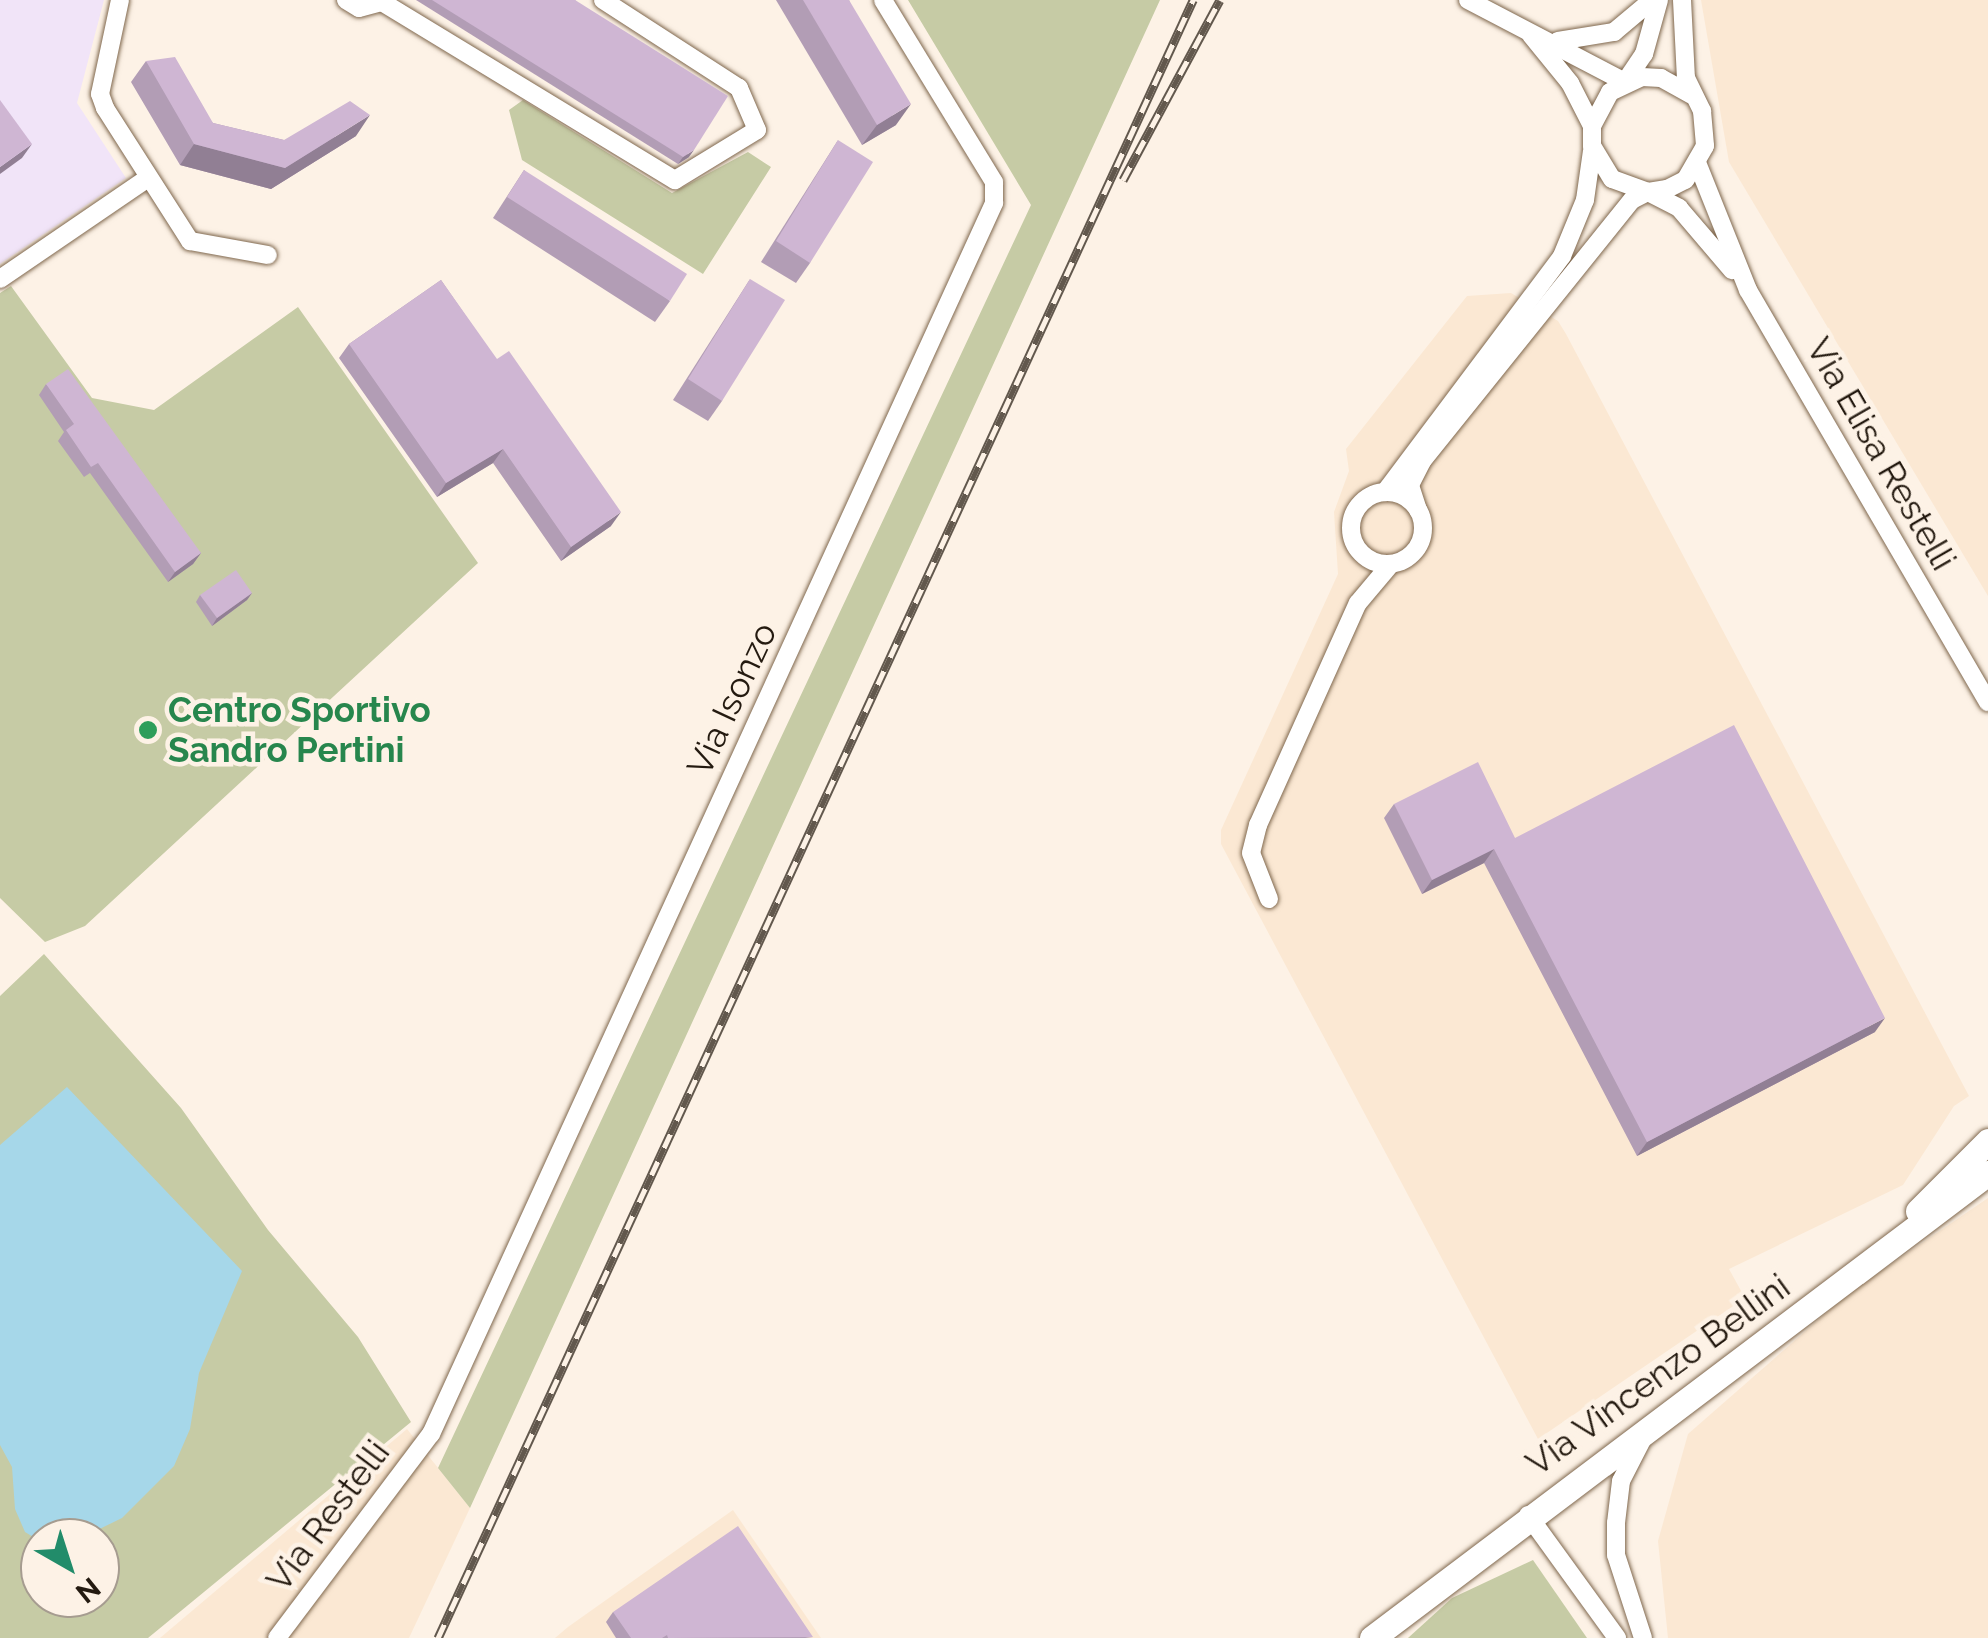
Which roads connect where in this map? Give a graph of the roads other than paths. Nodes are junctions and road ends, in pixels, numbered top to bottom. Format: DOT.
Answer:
graph roads {
  1 [pos="120,0"];
  2 [pos="346,0"];
  3 [pos="603,0"];
  4 [pos="883,0"];
  5 [pos="1468,0"];
  6 [pos="1656,0"];
  7 [pos="1682,0"];
  8 [pos="1528,32"];
  9 [pos="1558,41"];
  10 [pos="1625,82"];
  11 [pos="1692,96"];
  12 [pos="1592,126"];
  13 [pos="1592,146"];
  14 [pos="1698,165"];
  15 [pos="148,178"];
  16 [pos="1648,192"];
  17 [pos="268,255"];
  18 [pos="0,279"];
  19 [pos="1748,290"];
  20 [pos="1385,492"];
  21 [pos="1418,510"];
  22 [pos="1357,549"];
  23 [pos="1390,565"];
  24 [pos="1358,604"];
  25 [pos="1988,702"];
  26 [pos="1269,899"];
  27 [pos="1988,1141"];
  28 [pos="1988,1173"];
  29 [pos="1830,1292"];
  30 [pos="1652,1422"];
  31 [pos="431,1434"];
  32 [pos="1528,1515"];
  33 [pos="276,1638"];
  34 [pos="1372,1638"];
  35 [pos="1617,1638"];
  36 [pos="1643,1638"];
  1 -- 15 [label="street"];
  2 -- 3 [label="street"];
  4 -- 31 [label="street, Via Isonzo"];
  5 -- 8 [label="street"];
  6 -- 9 [label="street"];
  6 -- 10 [label="street"];
  7 -- 11 [label="street"];
  8 -- 9 [label="street"];
  8 -- 12 [label="street"];
  9 -- 10 [label="street"];
  10 -- 11 [label="street"];
  10 -- 12 [label="street"];
  11 -- 14 [label="street"];
  12 -- 13 [label="street"];
  13 -- 16 [label="street"];
  13 -- 20 [label="street"];
  14 -- 16 [label="street"];
  14 -- 19 [label="street, Via Elisa Restelli"];
  15 -- 17 [label="street"];
  15 -- 18 [label="street"];
  16 -- 19 [label="street, Via Elisa Restelli"];
  16 -- 21 [label="street"];
  19 -- 25 [label="street, Via Elisa Restelli"];
  20 -- 21 [label="street"];
  20 -- 22 [label="street"];
  21 -- 23 [label="street"];
  22 -- 23 [label="street"];
  22 -- 24 [label="street"];
  23 -- 24 [label="street"];
  24 -- 26 [label="street"];
  27 -- 29 [label="street, Via Vincenzo Bellini"];
  28 -- 29 [label="street, Via Vincenzo Bellini"];
  29 -- 30 [label="street, Via Vincenzo Bellini"];
  30 -- 32 [label="street, Via Vincenzo Bellini"];
  30 -- 36 [label="street"];
  31 -- 33 [label="street, Via Restelli"];
  32 -- 34 [label="street, Via Vincenzo Bellini"];
  32 -- 35 [label="street"];
}
